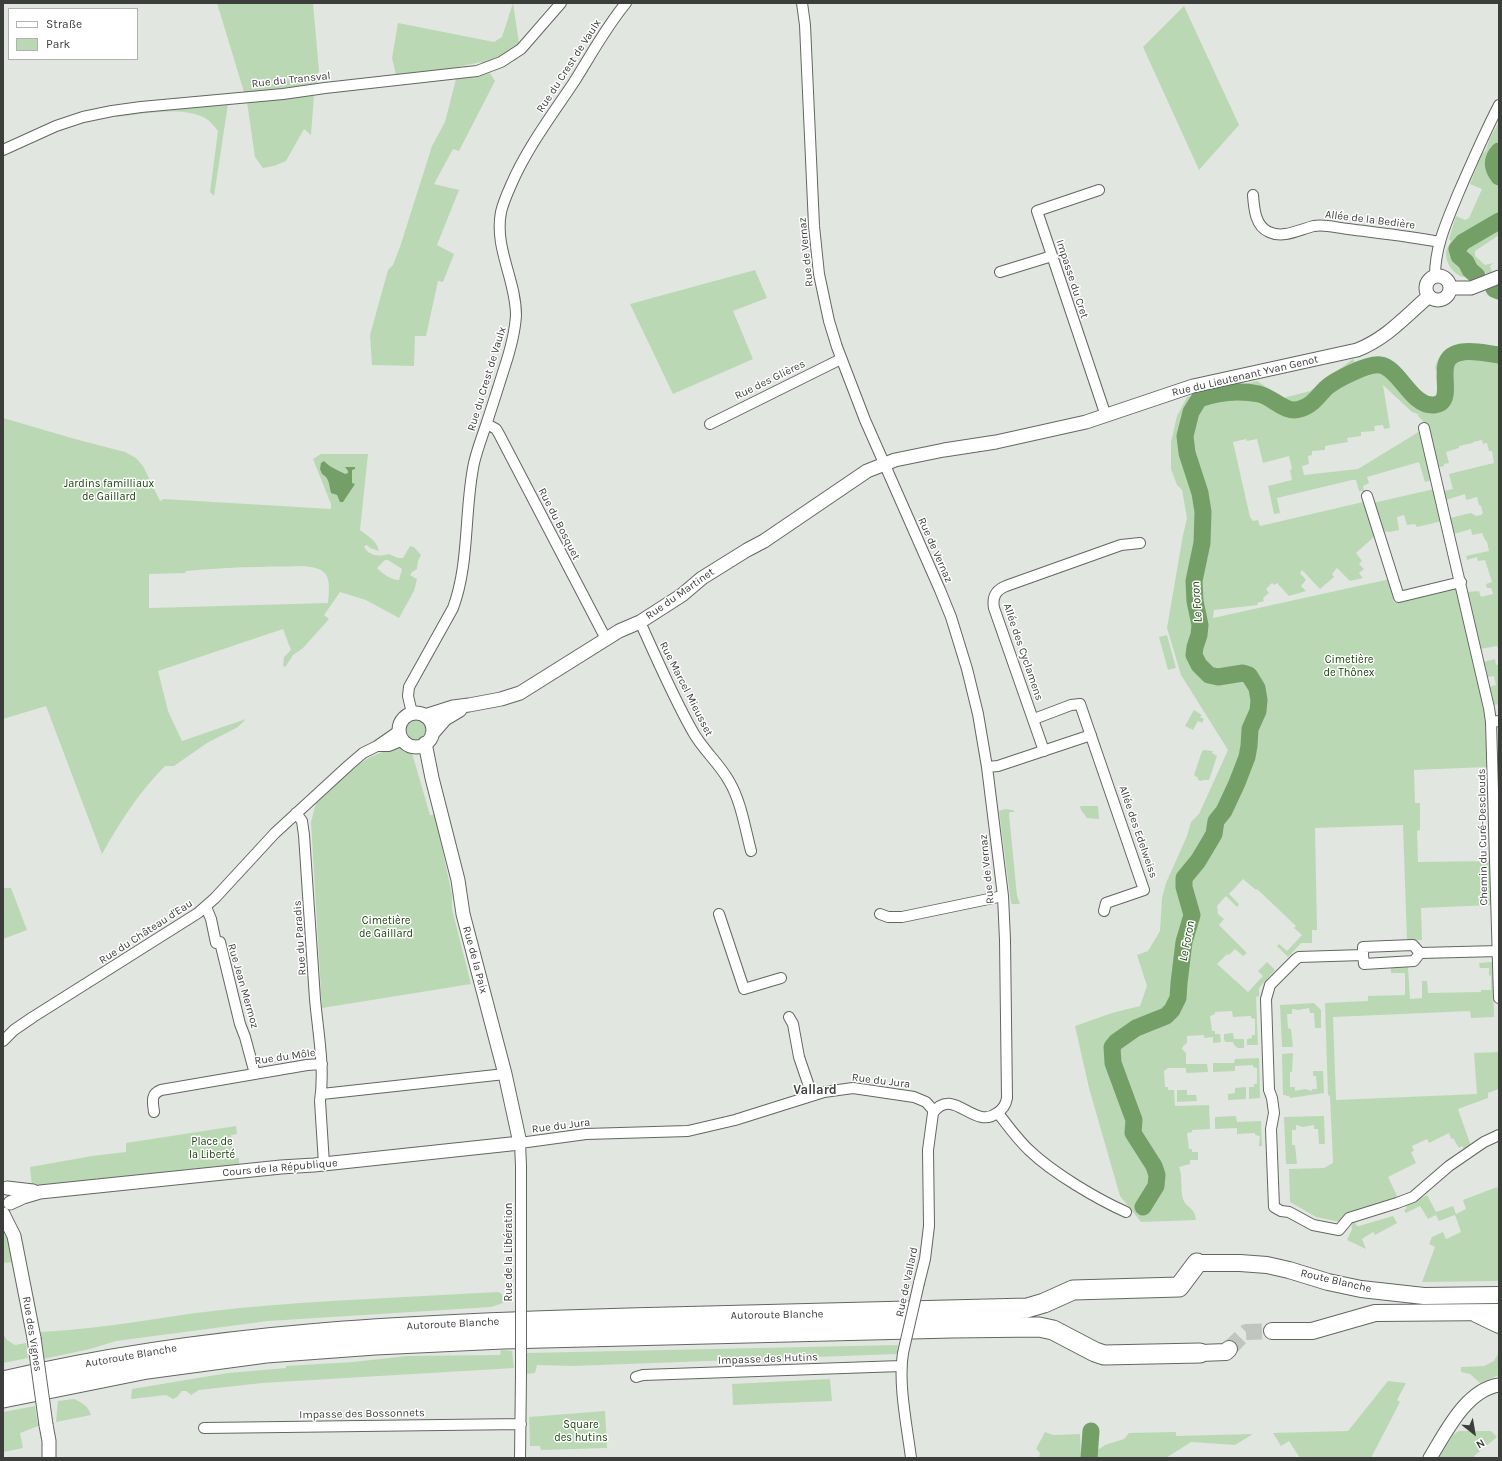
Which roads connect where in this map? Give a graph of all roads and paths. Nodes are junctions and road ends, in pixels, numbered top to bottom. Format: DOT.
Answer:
graph roads {
  1 [pos="561,3"];
  2 [pos="626,3"];
  3 [pos="802,3"];
  4 [pos="1499,105"];
  5 [pos="3,150"];
  6 [pos="1099,190"];
  7 [pos="1254,194"];
  8 [pos="1440,242"];
  9 [pos="1052,256"];
  10 [pos="1000,272"];
  11 [pos="1435,276"];
  12 [pos="1499,276"];
  13 [pos="1450,288"];
  14 [pos="1429,296"];
  15 [pos="841,359"];
  16 [pos="1106,416"];
  17 [pos="487,424"];
  18 [pos="710,424"];
  19 [pos="1424,428"];
  20 [pos="883,464"];
  21 [pos="1367,496"];
  22 [pos="1140,543"];
  23 [pos="1461,582"];
  24 [pos="640,622"];
  25 [pos="606,639"];
  26 [pos="469,706"];
  27 [pos="412,714"];
  28 [pos="425,716"];
  29 [pos="1034,719"];
  30 [pos="1495,722"];
  31 [pos="1091,735"];
  32 [pos="415,739"];
  33 [pos="1044,750"];
  34 [pos="987,767"];
  35 [pos="296,813"];
  36 [pos="751,851"];
  37 [pos="1003,896"];
  38 [pos="206,907"];
  39 [pos="1104,911"];
  40 [pos="719,914"];
  41 [pos="880,914"];
  42 [pos="1498,951"];
  43 [pos="1420,953"];
  44 [pos="1363,955"];
  45 [pos="781,978"];
  46 [pos="1499,998"];
  47 [pos="789,1017"];
  48 [pos="3,1041"];
  49 [pos="322,1064"];
  50 [pos="255,1074"];
  51 [pos="505,1074"];
  52 [pos="322,1094"];
  53 [pos="812,1095"];
  54 [pos="934,1111"];
  55 [pos="154,1112"];
  56 [pos="998,1113"];
  57 [pos="1499,1135"];
  58 [pos="520,1143"];
  59 [pos="324,1164"];
  60 [pos="5,1187"];
  61 [pos="40,1192"];
  62 [pos="5,1209"];
  63 [pos="1126,1212"];
  64 [pos="1197,1263"];
  65 [pos="1499,1295"];
  66 [pos="1472,1312"];
  67 [pos="1499,1312"];
  68 [pos="1499,1325"];
  69 [pos="1272,1331"];
  70 [pos="1229,1349"];
  71 [pos="1200,1353"];
  72 [pos="901,1366"];
  73 [pos="636,1377"];
  74 [pos="3,1381"];
  75 [pos="1499,1384"];
  76 [pos="3,1398"];
  77 [pos="521,1424"];
  78 [pos="204,1428"];
  79 [pos="48,1458"];
  80 [pos="520,1458"];
  81 [pos="911,1458"];
  82 [pos="1430,1458"];
  1 -- 5 [label="street, Rue du Transval"];
  2 -- 17 [label="street, Rue du Crest de Vaulx"];
  3 -- 15 [label="street, Rue de Vernaz"];
  4 -- 8 [label="street"];
  6 -- 9 [label="street, Impasse du Cret"];
  7 -- 8 [label="street, Allée de la Bedière"];
  8 -- 11 [label="street"];
  9 -- 10 [label="street"];
  9 -- 16 [label="street, Impasse du Cret"];
  11 -- 13 [label="street"];
  11 -- 14 [label="street"];
  12 -- 13 [label="street"];
  13 -- 14 [label="street"];
  14 -- 16 [label="street, Rue du Lieutenant Yvan Genot"];
  15 -- 18 [label="street, Rue des Glières"];
  15 -- 20 [label="street, Rue de Vernaz"];
  16 -- 20 [label="street, Rue du Lieutenant Yvan Genot"];
  17 -- 25 [label="street, Rue du Bosquet"];
  17 -- 27 [label="street, Rue du Crest de Vaulx"];
  19 -- 23 [label="street, Chemin du Curé-Desclouds"];
  20 -- 24 [label="street, Rue du Martinet"];
  20 -- 34 [label="street, Rue de Vernaz"];
  21 -- 23 [label="street"];
  22 -- 29 [label="street, Allée des Cyclamens"];
  23 -- 30 [label="street, Chemin du Curé-Desclouds"];
  24 -- 25 [label="street, Rue du Martinet"];
  24 -- 36 [label="street, Rue Marcel Mieusset"];
  25 -- 26 [label="street, Rue du Martinet"];
  26 -- 28 [label="street, Rue du Martinet"];
  26 -- 32 [label="street, Rue du Martinet"];
  27 -- 28 [label="street"];
  27 -- 32 [label="street"];
  28 -- 32 [label="street, Rue de la Paix"];
  29 -- 31 [label="street, Allée des Edelweiss"];
  29 -- 33 [label="street, Allée des Cyclamens"];
  30 -- 42 [label="street, Chemin du Curé-Desclouds"];
  31 -- 33 [label="street"];
  31 -- 39 [label="street, Allée des Edelweiss"];
  32 -- 35 [label="street, Rue du Château d'Eau"];
  32 -- 51 [label="street, Rue de la Paix"];
  33 -- 34 [label="street"];
  34 -- 37 [label="street, Rue de Vernaz"];
  35 -- 38 [label="street, Rue du Château d'Eau"];
  35 -- 49 [label="street, Rue du Paradis"];
  37 -- 41 [label="street"];
  37 -- 56 [label="street, Rue de Vernaz"];
  38 -- 48 [label="street, Rue du Château d'Eau"];
  38 -- 50 [label="street, Rue Jean Mermoz"];
  40 -- 45 [label="street"];
  42 -- 43 [label="street"];
  42 -- 46 [label="street, Chemin du Curé-Desclouds"];
  43 -- 44 [label="street"];
  43 -- 44 [label="street"];
  44 -- 57 [label="street"];
  47 -- 53 [label="street"];
  49 -- 50 [label="street, Rue du Môle"];
  49 -- 52 [label="street, Rue du Môle"];
  50 -- 55 [label="street, Rue du Môle"];
  51 -- 52 [label="street"];
  51 -- 58 [label="street, Rue de la Paix"];
  52 -- 59 [label="street"];
  53 -- 54 [label="street, Rue du Jura"];
  53 -- 58 [label="street, Rue du Jura"];
  54 -- 56 [label="street"];
  54 -- 72 [label="street, Rue de Vallard, bridge"];
  56 -- 63 [label="street"];
  58 -- 59 [label="street, Cours de la République"];
  58 -- 77 [label="street, Rue de la Libération, bridge"];
  59 -- 61 [label="street, Cours de la République"];
  60 -- 61 [label="street, Cours de la République"];
  60 -- 62 [label="street, Rue des Vignes"];
  61 -- 62 [label="street, Cours de la République"];
  62 -- 79 [label="street, Rue des Vignes, bridge"];
  64 -- 65 [label="main road, Route Blanche"];
  64 -- 74 [label="highway, Autoroute Blanche"];
  66 -- 67 [label="main road"];
  66 -- 68 [label="main road"];
  66 -- 69 [label="main road"];
  70 -- 71 [label="main road"];
  71 -- 76 [label="highway, Autoroute Blanche"];
  72 -- 73 [label="street, Impasse des Hutins"];
  72 -- 81 [label="street, Rue de Vallard"];
  75 -- 82 [label="street"];
  77 -- 78 [label="street, Impasse des Bossonnets"];
  77 -- 80 [label="street, Rue de la Libération"];
}
